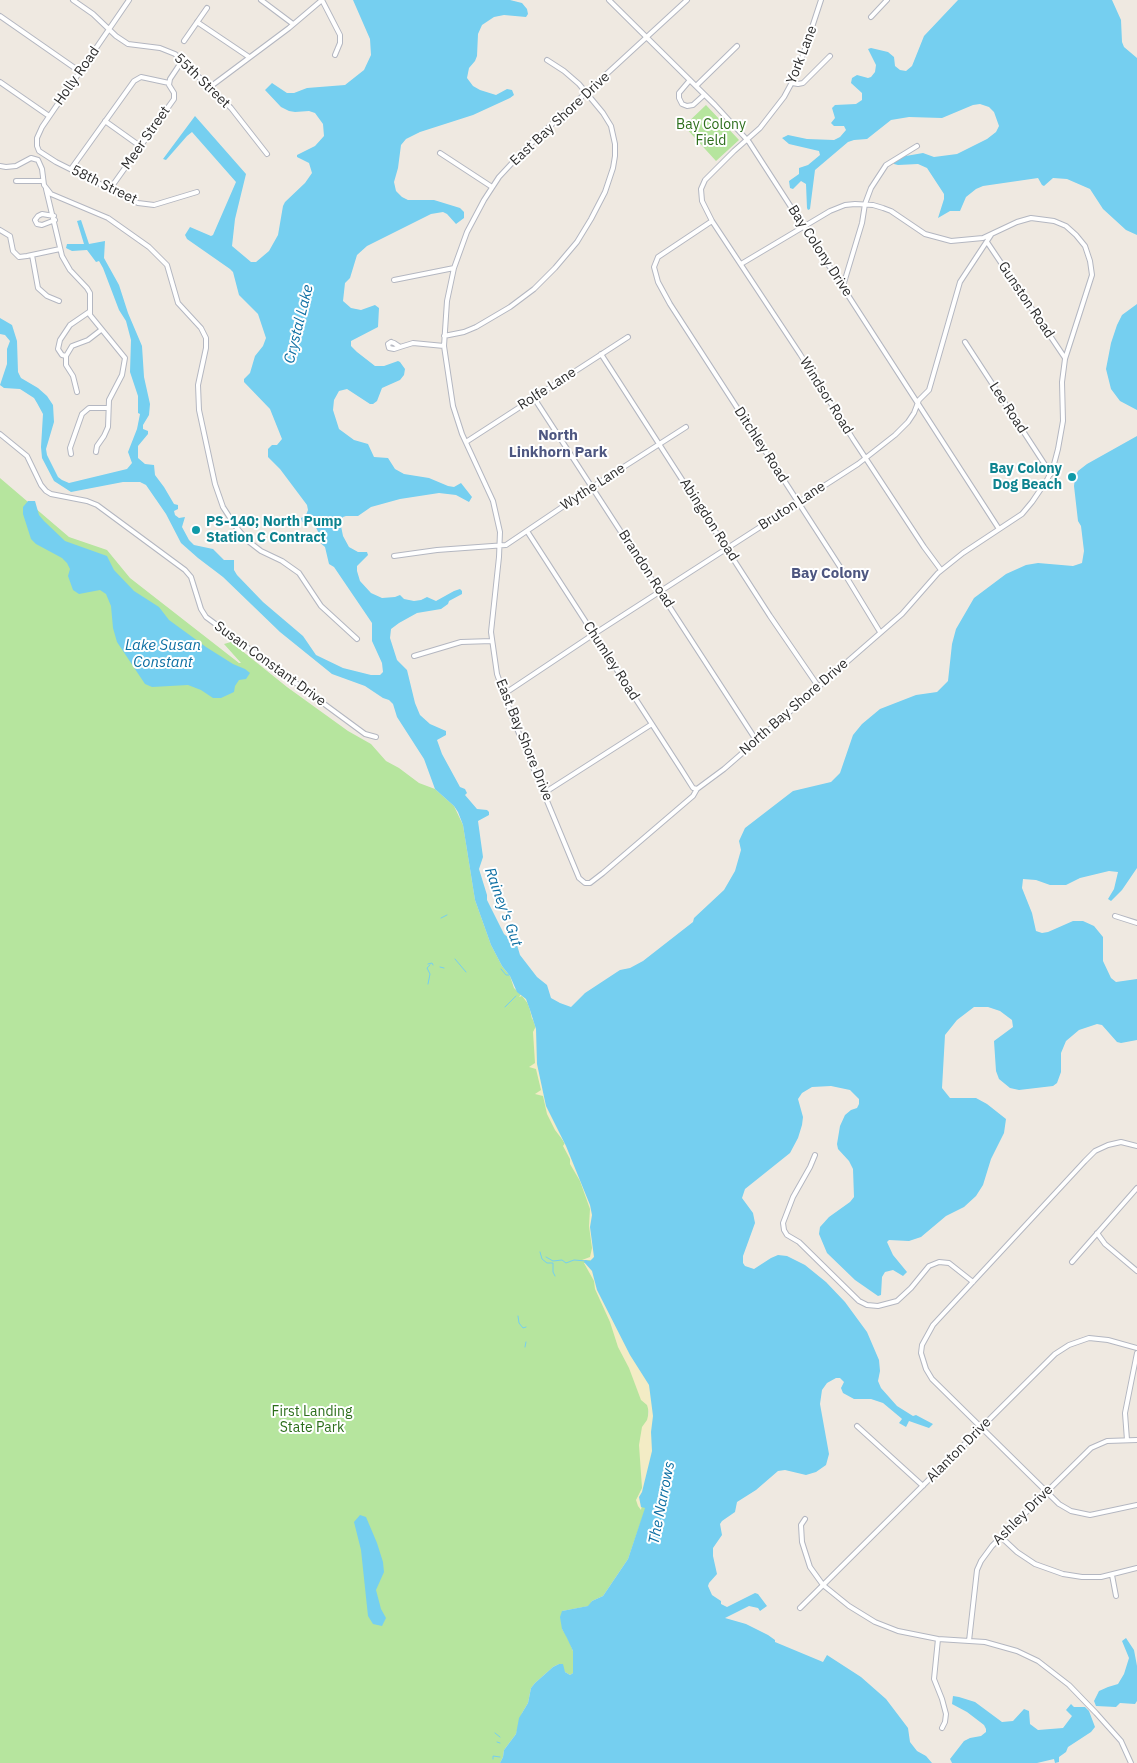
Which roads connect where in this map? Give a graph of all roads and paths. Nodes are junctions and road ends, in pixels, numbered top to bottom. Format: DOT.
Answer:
graph roads {
  1 [pos="72,0"];
  2 [pos="130,0"];
  3 [pos="261,0"];
  4 [pos="322,0"];
  5 [pos="609,0"];
  6 [pos="687,0"];
  7 [pos="821,0"];
  8 [pos="887,0"];
  9 [pos="207,8"];
  10 [pos="0,16"];
  11 [pos="870,17"];
  12 [pos="197,22"];
  13 [pos="294,24"];
  14 [pos="110,29"];
  15 [pos="647,38"];
  16 [pos="184,41"];
  17 [pos="737,46"];
  18 [pos="335,55"];
  19 [pos="830,56"];
  20 [pos="249,57"];
  21 [pos="547,60"];
  22 [pos="182,61"];
  23 [pos="79,71"];
  24 [pos="690,80"];
  25 [pos="0,82"];
  26 [pos="169,83"];
  27 [pos="792,83"];
  28 [pos="696,86"];
  29 [pos="210,87"];
  30 [pos="587,93"];
  31 [pos="704,95"];
  32 [pos="49,116"];
  33 [pos="105,121"];
  34 [pos="747,140"];
  35 [pos="140,146"];
  36 [pos="917,146"];
  37 [pos="440,153"];
  38 [pos="43,154"];
  39 [pos="266,154"];
  40 [pos="0,166"];
  41 [pos="71,169"];
  42 [pos="16,181"];
  43 [pos="43,181"];
  44 [pos="492,188"];
  45 [pos="46,189"];
  46 [pos="110,189"];
  47 [pos="197,192"];
  48 [pos="62,198"];
  49 [pos="866,204"];
  50 [pos="51,206"];
  51 [pos="712,221"];
  52 [pos="804,227"];
  53 [pos="0,230"];
  54 [pos="991,235"];
  55 [pos="987,242"];
  56 [pos="60,249"];
  57 [pos="32,255"];
  58 [pos="742,264"];
  59 [pos="454,268"];
  60 [pos="394,280"];
  61 [pos="843,286"];
  62 [pos="59,301"];
  63 [pos="89,312"];
  64 [pos="101,330"];
  65 [pos="444,336"];
  66 [pos="628,337"];
  67 [pos="965,342"];
  68 [pos="444,346"];
  69 [pos="400,347"];
  70 [pos="601,354"];
  71 [pos="66,356"];
  72 [pos="1065,359"];
  73 [pos="77,392"];
  74 [pos="534,398"];
  75 [pos="918,403"];
  76 [pos="108,408"];
  77 [pos="686,427"];
  78 [pos="0,434"];
  79 [pos="466,442"];
  80 [pos="660,444"];
  81 [pos="96,452"];
  82 [pos="71,454"];
  83 [pos="866,458"];
  84 [pos="1051,474"];
  85 [pos="593,487"];
  86 [pos="798,502"];
  87 [pos="999,529"];
  88 [pos="527,531"];
  89 [pos="500,546"];
  90 [pos="727,548"];
  91 [pos="394,556"];
  92 [pos="941,570"];
  93 [pos="660,591"];
  94 [pos="880,632"];
  95 [pos="594,634"];
  96 [pos="357,639"];
  97 [pos="492,641"];
  98 [pos="414,656"];
  99 [pos="818,686"];
  100 [pos="504,694"];
  101 [pos="652,724"];
  102 [pos="376,737"];
  103 [pos="756,740"];
  104 [pos="697,789"];
  105 [pos="544,793"];
  106 [pos="588,883"];
  107 [pos="1115,916"];
  108 [pos="1137,923"];
  109 [pos="1137,1146"];
  110 [pos="814,1155"];
  111 [pos="1137,1188"];
  112 [pos="1097,1233"];
  113 [pos="1072,1262"];
  114 [pos="1137,1271"];
  115 [pos="973,1282"];
  116 [pos="1137,1348"];
  117 [pos="1137,1353"];
  118 [pos="857,1426"];
  119 [pos="981,1428"];
  120 [pos="1127,1440"];
  121 [pos="1137,1440"];
  122 [pos="923,1486"];
  123 [pos="1046,1492"];
  124 [pos="1137,1505"];
  125 [pos="805,1519"];
  126 [pos="1001,1537"];
  127 [pos="1137,1568"];
  128 [pos="1112,1575"];
  129 [pos="823,1585"];
  130 [pos="1116,1596"];
  131 [pos="800,1608"];
  132 [pos="938,1639"];
  133 [pos="969,1640"];
  134 [pos="942,1728"];
  135 [pos="1131,1763"];
  1 -- 14 [label="street, 55th Street"];
  2 -- 14 [label="street, Holly Road"];
  3 -- 13 [label="street"];
  4 -- 13 [label="street"];
  4 -- 18 [label="street"];
  5 -- 15 [label="street, Bay Colony Drive"];
  6 -- 15 [label="street, East Bay Shore Drive"];
  7 -- 27 [label="street, York Lane"];
  8 -- 11 [label="street"];
  9 -- 12 [label="street"];
  10 -- 23 [label="street"];
  12 -- 16 [label="street"];
  12 -- 20 [label="street"];
  13 -- 20 [label="street"];
  14 -- 22 [label="street, 55th Street"];
  14 -- 23 [label="street, Holly Road"];
  15 -- 24 [label="street, Bay Colony Drive"];
  15 -- 30 [label="street, East Bay Shore Drive"];
  17 -- 28 [label="street"];
  19 -- 27 [label="street"];
  20 -- 29 [label="street"];
  21 -- 30 [label="street"];
  22 -- 26 [label="street"];
  22 -- 29 [label="street, 55th Street"];
  23 -- 32 [label="street, Holly Road"];
  24 -- 28 [label="street, Bay Colony Drive"];
  24 -- 31 [label="street"];
  25 -- 32 [label="street"];
  26 -- 33 [label="street"];
  26 -- 35 [label="street, Meer Street"];
  27 -- 34 [label="street, York Lane"];
  28 -- 31 [label="street, Bay Colony Drive"];
  29 -- 39 [label="street, 55th Street"];
  30 -- 44 [label="street, East Bay Shore Drive"];
  30 -- 65 [label="street"];
  31 -- 34 [label="street, Bay Colony Drive"];
  32 -- 38 [label="street, Holly Road"];
  33 -- 35 [label="street"];
  33 -- 41 [label="street"];
  34 -- 51 [label="street, York Lane"];
  34 -- 52 [label="street, Bay Colony Drive"];
  35 -- 46 [label="street, Meer Street"];
  36 -- 49 [label="street"];
  37 -- 44 [label="street"];
  38 -- 41 [label="street, 58th Street"];
  40 -- 43 [label="street"];
  41 -- 46 [label="street, 58th Street"];
  42 -- 43 [label="street"];
  43 -- 45 [label="street"];
  44 -- 59 [label="street, East Bay Shore Drive"];
  45 -- 48 [label="street"];
  45 -- 50 [label="street"];
  46 -- 47 [label="street, 58th Street"];
  48 -- 50 [label="street"];
  48 -- 96 [label="street"];
  49 -- 52 [label="street"];
  49 -- 54 [label="street, North Bay Shore Drive"];
  49 -- 61 [label="street"];
  50 -- 56 [label="street"];
  51 -- 58 [label="street, Windsor Road"];
  51 -- 86 [label="street, Ditchley Road"];
  52 -- 58 [label="street"];
  52 -- 61 [label="street, Bay Colony Drive"];
  53 -- 57 [label="street"];
  54 -- 55 [label="street, Bruton Lane"];
  54 -- 72 [label="street, North Bay Shore Drive"];
  55 -- 72 [label="street, Gunston Road"];
  55 -- 75 [label="street, Bruton Lane"];
  56 -- 57 [label="street"];
  56 -- 63 [label="street"];
  57 -- 62 [label="street"];
  58 -- 83 [label="street, Windsor Road"];
  59 -- 60 [label="street"];
  59 -- 65 [label="street, East Bay Shore Drive"];
  61 -- 75 [label="street, Bay Colony Drive"];
  63 -- 64 [label="street"];
  63 -- 71 [label="street"];
  64 -- 71 [label="street"];
  64 -- 76 [label="street"];
  65 -- 68 [label="street, East Bay Shore Drive"];
  66 -- 70 [label="street, Rolfe Lane"];
  67 -- 84 [label="street, Lee Road"];
  68 -- 69 [label="street"];
  68 -- 79 [label="street, East Bay Shore Drive"];
  70 -- 74 [label="street, Rolfe Lane"];
  70 -- 80 [label="street, Abingdon Road"];
  71 -- 73 [label="street"];
  72 -- 84 [label="street, North Bay Shore Drive"];
  74 -- 79 [label="street, Rolfe Lane"];
  74 -- 85 [label="street, Brandon Road"];
  75 -- 83 [label="street, Bruton Lane"];
  75 -- 87 [label="street, Bay Colony Drive"];
  76 -- 81 [label="street"];
  76 -- 82 [label="street"];
  77 -- 80 [label="street, Wythe Lane"];
  78 -- 102 [label="street, Susan Constant Drive"];
  79 -- 89 [label="street, East Bay Shore Drive"];
  80 -- 85 [label="street, Wythe Lane"];
  80 -- 90 [label="street, Abingdon Road"];
  83 -- 86 [label="street, Bruton Lane"];
  83 -- 92 [label="street, Windsor Road"];
  84 -- 87 [label="street, North Bay Shore Drive"];
  85 -- 88 [label="street, Wythe Lane"];
  85 -- 93 [label="street, Brandon Road"];
  86 -- 90 [label="street, Bruton Lane"];
  86 -- 94 [label="street, Ditchley Road"];
  87 -- 92 [label="street, North Bay Shore Drive"];
  88 -- 89 [label="street, Wythe Lane"];
  88 -- 95 [label="street, Chumley Road"];
  89 -- 91 [label="street"];
  89 -- 97 [label="street, East Bay Shore Drive"];
  90 -- 93 [label="street, Bruton Lane"];
  90 -- 99 [label="street, Abingdon Road"];
  92 -- 94 [label="street, North Bay Shore Drive"];
  93 -- 95 [label="street, Bruton Lane"];
  93 -- 103 [label="street, Brandon Road"];
  94 -- 99 [label="street, North Bay Shore Drive"];
  95 -- 100 [label="street, Bruton Lane"];
  95 -- 101 [label="street, Chumley Road"];
  97 -- 98 [label="street"];
  97 -- 100 [label="street, East Bay Shore Drive"];
  99 -- 103 [label="street, North Bay Shore Drive"];
  100 -- 105 [label="street, East Bay Shore Drive"];
  101 -- 104 [label="street, Chumley Road"];
  101 -- 105 [label="street"];
  103 -- 104 [label="street, North Bay Shore Drive"];
  104 -- 106 [label="street, North Bay Shore Drive"];
  105 -- 106 [label="street, East Bay Shore Drive"];
  107 -- 108 [label="street"];
  109 -- 115 [label="street"];
  110 -- 115 [label="street"];
  111 -- 112 [label="street"];
  112 -- 113 [label="street"];
  112 -- 114 [label="street"];
  115 -- 119 [label="street"];
  116 -- 119 [label="street, Alanton Drive"];
  117 -- 120 [label="street"];
  118 -- 122 [label="street"];
  119 -- 122 [label="street, Alanton Drive"];
  119 -- 123 [label="street"];
  120 -- 121 [label="street, Ashley Drive"];
  120 -- 123 [label="street, Ashley Drive"];
  122 -- 129 [label="street, Alanton Drive"];
  123 -- 124 [label="street"];
  123 -- 126 [label="street, Ashley Drive"];
  125 -- 129 [label="street"];
  126 -- 128 [label="street"];
  126 -- 133 [label="street, Ashley Drive"];
  127 -- 128 [label="street"];
  128 -- 130 [label="street"];
  129 -- 131 [label="street, Alanton Drive"];
  129 -- 132 [label="street"];
  132 -- 133 [label="street"];
  132 -- 134 [label="street"];
  133 -- 135 [label="street"];
}
